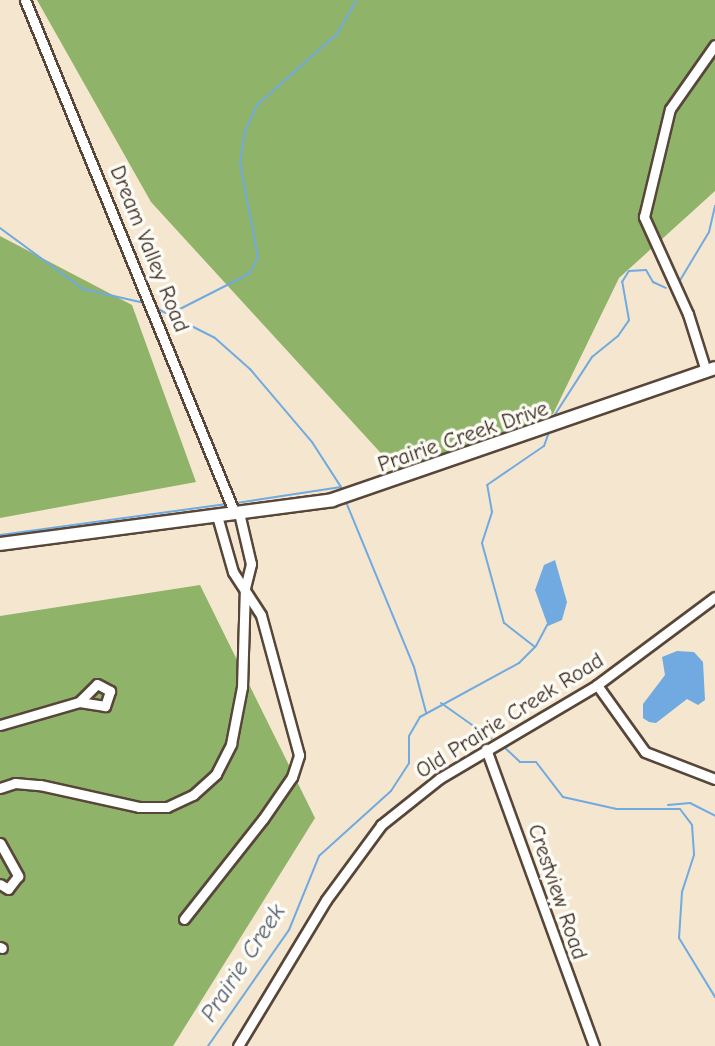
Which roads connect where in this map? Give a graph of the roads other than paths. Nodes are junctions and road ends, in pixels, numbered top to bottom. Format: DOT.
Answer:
graph roads {
  1 [pos="25,0"];
  2 [pos="715,45"];
  3 [pos="710,370"];
  4 [pos="237,514"];
  5 [pos="217,516"];
  6 [pos="0,544"];
  7 [pos="245,588"];
  8 [pos="715,597"];
  9 [pos="597,685"];
  10 [pos="79,702"];
  11 [pos="0,725"];
  12 [pos="486,749"];
  13 [pos="715,779"];
  14 [pos="0,788"];
  15 [pos="0,843"];
  16 [pos="0,884"];
  17 [pos="184,919"];
  18 [pos="238,1046"];
  19 [pos="594,1046"];
  1 -- 4 [label="street, Dream Valley Road"];
  2 -- 3 [label="street"];
  3 -- 4 [label="main road, Prairie Creek Drive"];
  4 -- 5 [label="main road, Prairie Creek Drive"];
  4 -- 7 [label="street, Dream Valley Road"];
  5 -- 6 [label="main road, Prairie Creek Drive"];
  5 -- 7 [label="street"];
  7 -- 14 [label="street, Dream Valley Road"];
  7 -- 17 [label="street"];
  8 -- 9 [label="street, Old Prairie Creek Road"];
  9 -- 12 [label="street, Old Prairie Creek Road"];
  9 -- 13 [label="street"];
  10 -- 11 [label="street"];
  12 -- 18 [label="street, Old Prairie Creek Road"];
  12 -- 19 [label="street, Crestview Road"];
  15 -- 16 [label="street"];
}
